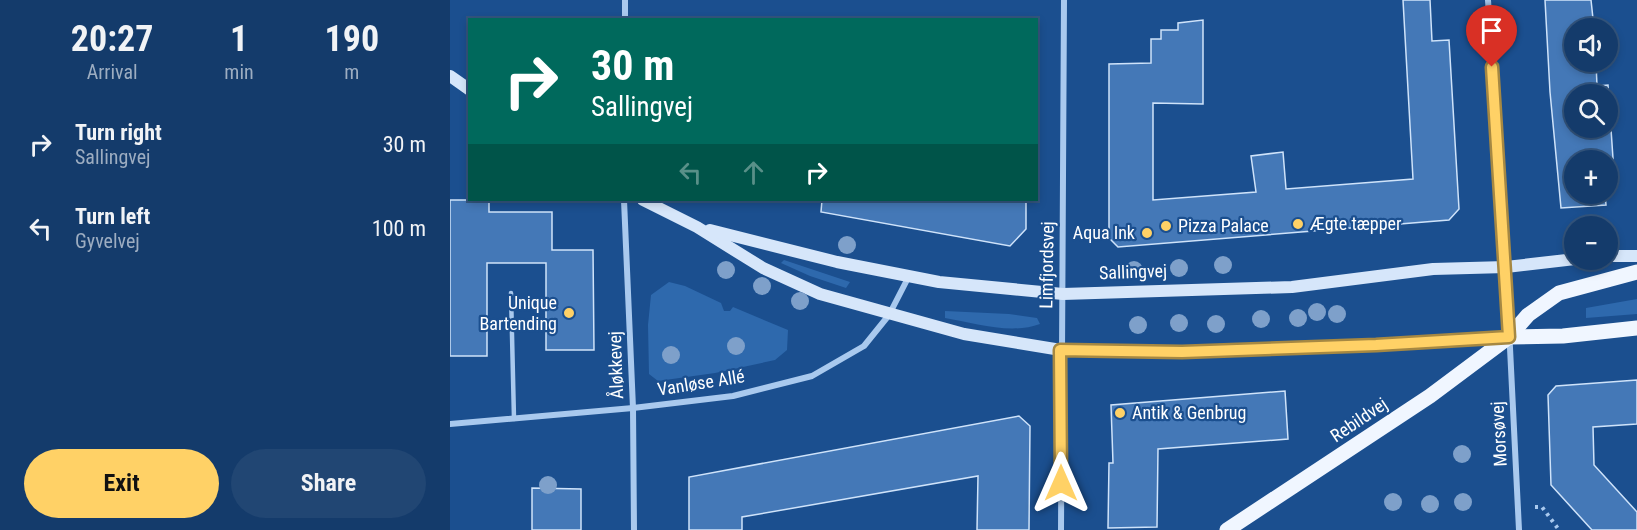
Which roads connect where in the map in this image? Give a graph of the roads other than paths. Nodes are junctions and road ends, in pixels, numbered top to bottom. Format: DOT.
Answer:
graph roads {
  1 [pos="625,0"];
  2 [pos="1064,0"];
  3 [pos="1488,0"];
  4 [pos="625,18"];
  5 [pos="450,76"];
  6 [pos="468,89"];
  7 [pos="624,201"];
  8 [pos="645,201"];
  9 [pos="697,227"];
  10 [pos="1618,256"];
  11 [pos="1637,256"];
  12 [pos="1564,261"];
  13 [pos="1506,267"];
  14 [pos="1637,272"];
  15 [pos="909,276"];
  16 [pos="512,293"];
  17 [pos="1063,294"];
  18 [pos="889,315"];
  19 [pos="1637,328"];
  20 [pos="1509,337"];
  21 [pos="1060,350"];
  22 [pos="633,408"];
  23 [pos="514,418"];
  24 [pos="450,424"];
  25 [pos="634,530"];
  26 [pos="1061,530"];
  27 [pos="1227,530"];
  28 [pos="1519,530"];
  1 -- 4 [label="street"];
  2 -- 17 [label="street, Limfjordsvej"];
  3 -- 13 [label="street, Morsøvej"];
  5 -- 6 [label="street"];
  7 -- 22 [label="street, Åløkkevej"];
  8 -- 9 [label="street, Sallingvej"];
  9 -- 15 [label="street, Sallingvej"];
  9 -- 18 [label="street, Sallingvej"];
  10 -- 11 [label="street"];
  12 -- 13 [label="street, Sallingvej"];
  13 -- 17 [label="street, Sallingvej"];
  13 -- 20 [label="street, Morsøvej"];
  14 -- 20 [label="main road"];
  15 -- 17 [label="street, Sallingvej"];
  15 -- 18 [label="street, Vanløse Allé"];
  16 -- 23 [label="lane"];
  17 -- 21 [label="street, Limfjordsvej"];
  18 -- 21 [label="street, Sallingvej"];
  18 -- 22 [label="street, Vanløse Allé"];
  19 -- 20 [label="main road, Sallingvej"];
  20 -- 21 [label="street, Sallingvej"];
  20 -- 27 [label="main road, Rebildvej"];
  20 -- 28 [label="street, Morsøvej"];
  21 -- 26 [label="street, Limfjordsvej"];
  22 -- 23 [label="street, Vanløse Allé"];
  22 -- 25 [label="street, Åløkkevej"];
  23 -- 24 [label="street, Vanløse Allé"];
}
